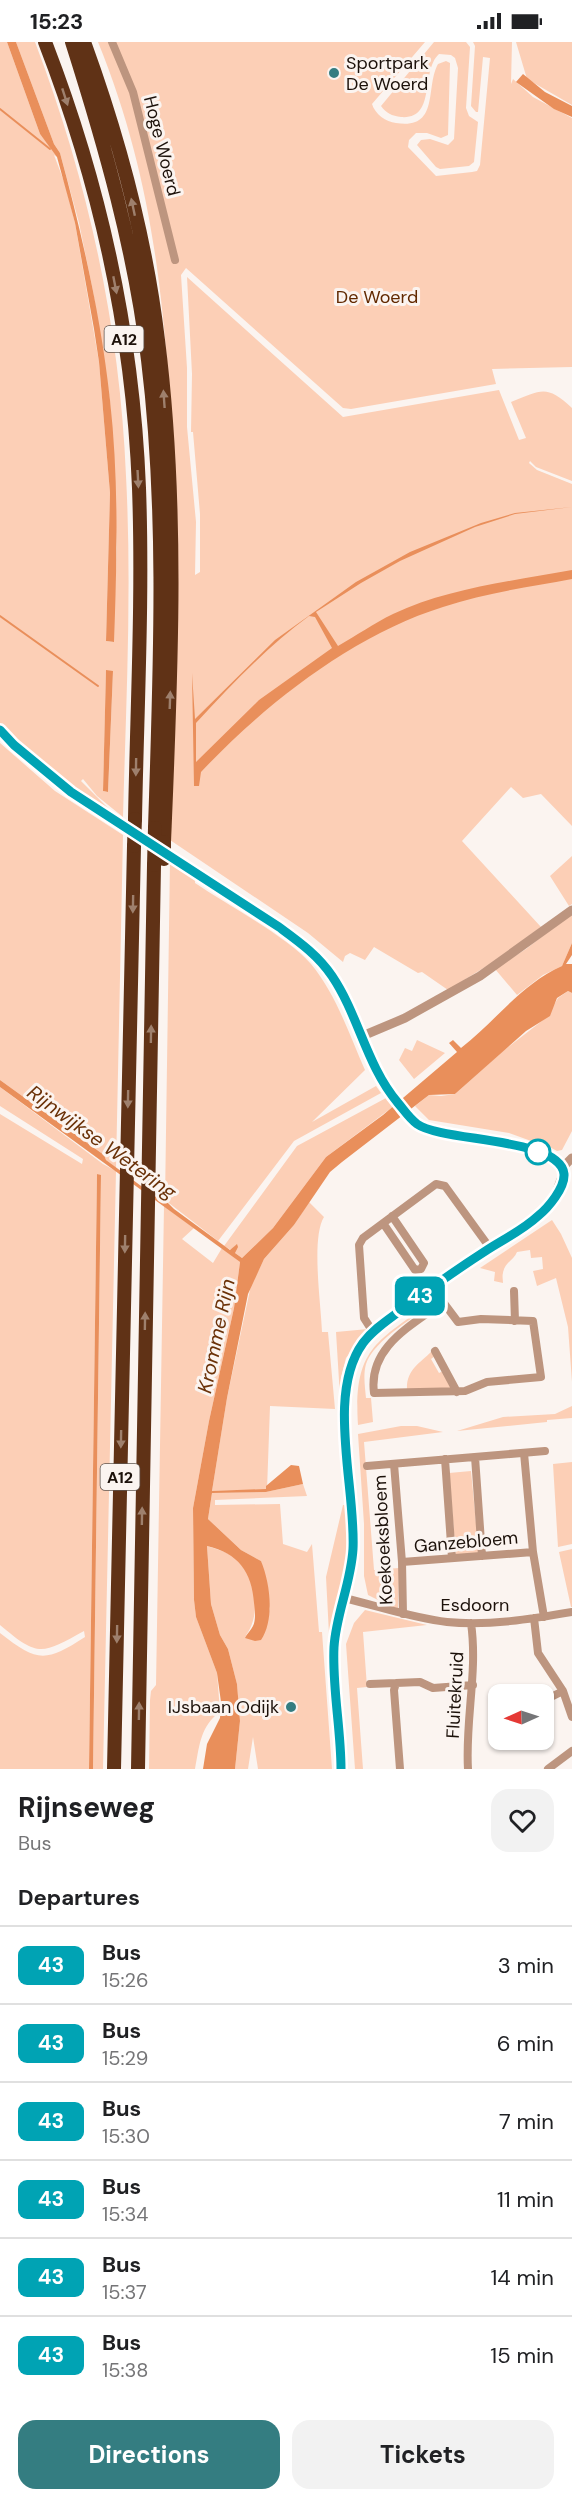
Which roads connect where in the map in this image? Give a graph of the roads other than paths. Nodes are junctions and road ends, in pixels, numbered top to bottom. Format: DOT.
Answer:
graph roads {
  1 [pos="45,42"];
  2 [pos="72,42"];
  3 [pos="84,42"];
  4 [pos="112,42"];
  5 [pos="175,260"];
  6 [pos="165,646"];
  7 [pos="165,668"];
  8 [pos="0,730"];
  9 [pos="129,823"];
  10 [pos="162,860"];
  11 [pos="572,910"];
  12 [pos="360,1036"];
  13 [pos="572,1158"];
  14 [pos="562,1168"];
  15 [pos="392,1216"];
  16 [pos="383,1223"];
  17 [pos="490,1248"];
  18 [pos="435,1290"];
  19 [pos="514,1291"];
  20 [pos="443,1302"];
  21 [pos="514,1321"];
  22 [pos="373,1332"];
  23 [pos="435,1351"];
  24 [pos="458,1392"];
  25 [pos="545,1451"];
  26 [pos="524,1453"];
  27 [pos="475,1457"];
  28 [pos="445,1459"];
  29 [pos="394,1464"];
  30 [pos="367,1466"];
  31 [pos="532,1552"];
  32 [pos="482,1556"];
  33 [pos="452,1558"];
  34 [pos="402,1562"];
  35 [pos="344,1598"];
  36 [pos="572,1612"];
  37 [pos="403,1614"];
  38 [pos="544,1617"];
  39 [pos="534,1618"];
  40 [pos="471,1623"];
  41 [pos="396,1683"];
  42 [pos="370,1684"];
  43 [pos="473,1685"];
  44 [pos="563,1691"];
  45 [pos="554,1696"];
  46 [pos="572,1717"];
  47 [pos="572,1751"];
  48 [pos="114,1769"];
  49 [pos="138,1769"];
  50 [pos="343,1769"];
  51 [pos="400,1769"];
  52 [pos="468,1769"];
  53 [pos="548,1769"];
  1 -- 9 [label="highway, A12, one-way"];
  2 -- 6 [label="highway, A12"];
  6 -- 3 [label="highway, A12, one-way"];
  4 -- 5 [label="street, Hoge Woerd"];
  6 -- 7 [label="highway, A12"];
  10 -- 7 [label="highway, A12, one-way, bridge"];
  7 -- 10 [label="highway, A12, bridge"];
  8 -- 9 [label="street"];
  9 -- 48 [label="highway, A12, one-way, bridge"];
  10 -- 12 [label="street"];
  49 -- 10 [label="highway, A12, one-way"];
  11 -- 12 [label="street"];
  12 -- 14 [label="street"];
  13 -- 14 [label="street"];
  14 -- 17 [label="street"];
  15 -- 16 [label="street"];
  15 -- 16 [label="street"];
  15 -- 17 [label="street"];
  16 -- 22 [label="street"];
  17 -- 18 [label="street"];
  18 -- 20 [label="street"];
  18 -- 22 [label="street"];
  19 -- 21 [label="street"];
  20 -- 21 [label="street"];
  20 -- 24 [label="street"];
  21 -- 24 [label="street"];
  22 -- 35 [label="street"];
  23 -- 24 [label="street"];
  25 -- 26 [label="street, Koekoeksbloem"];
  26 -- 27 [label="street, Koekoeksbloem"];
  26 -- 31 [label="street"];
  27 -- 28 [label="street, Koekoeksbloem"];
  27 -- 32 [label="street"];
  28 -- 29 [label="street, Koekoeksbloem"];
  28 -- 33 [label="street"];
  29 -- 30 [label="street, Koekoeksbloem"];
  29 -- 34 [label="street, Koekoeksbloem"];
  31 -- 32 [label="street, Ganzebloem"];
  31 -- 38 [label="street"];
  32 -- 33 [label="street, Ganzebloem"];
  33 -- 34 [label="street, Ganzebloem"];
  34 -- 37 [label="street, Koekoeksbloem"];
  35 -- 37 [label="street, Esdoorn"];
  35 -- 50 [label="street"];
  36 -- 38 [label="street, Esdoorn"];
  37 -- 40 [label="street, Esdoorn"];
  38 -- 39 [label="street, Esdoorn"];
  39 -- 40 [label="street, Esdoorn"];
  39 -- 44 [label="street"];
  40 -- 43 [label="street, Fluitekruid"];
  41 -- 42 [label="street"];
  41 -- 43 [label="street"];
  41 -- 51 [label="street"];
  43 -- 52 [label="street, Fluitekruid"];
  44 -- 45 [label="street"];
  44 -- 46 [label="street"];
  47 -- 53 [label="street"];
}
